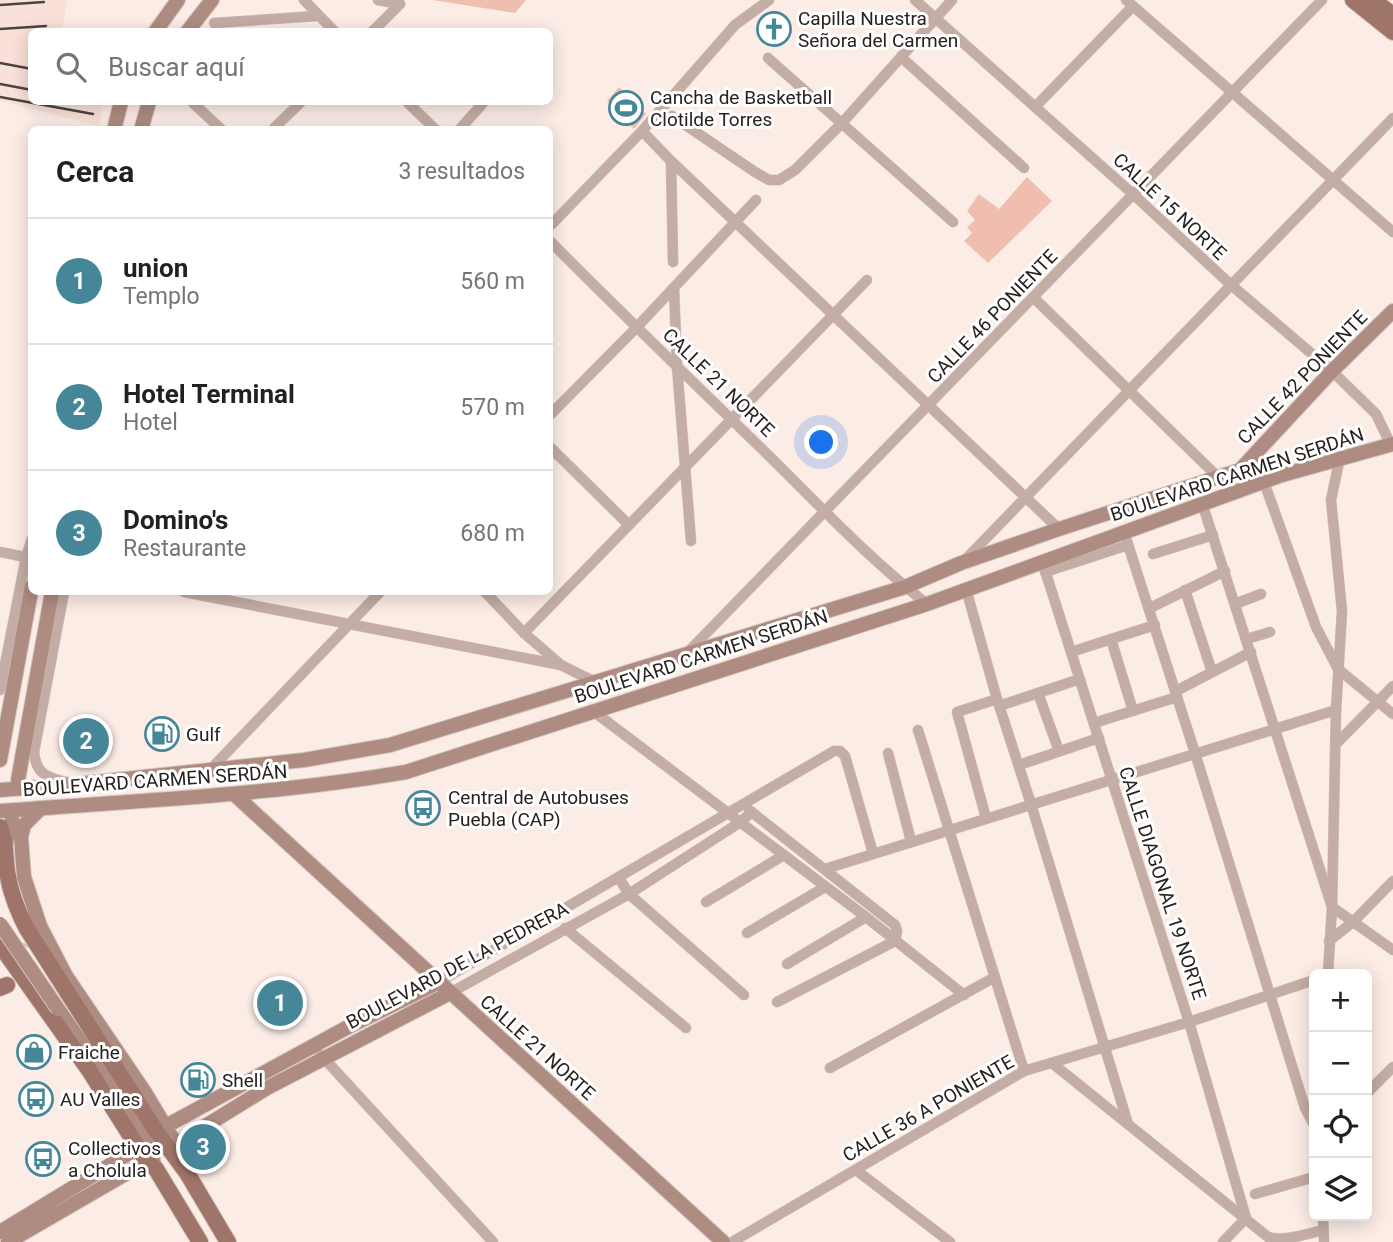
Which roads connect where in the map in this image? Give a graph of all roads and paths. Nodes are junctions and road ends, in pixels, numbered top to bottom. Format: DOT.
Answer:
graph roads {
  1 [pos="178,0"];
  2 [pos="212,0"];
  3 [pos="304,0"];
  4 [pos="378,0"];
  5 [pos="769,0"];
  6 [pos="915,0"];
  7 [pos="952,0"];
  8 [pos="1322,0"];
  9 [pos="1353,0"];
  10 [pos="1373,0"];
  11 [pos="1130,3"];
  12 [pos="1393,15"];
  13 [pos="317,16"];
  14 [pos="935,19"];
  15 [pos="214,23"];
  16 [pos="158,28"];
  17 [pos="190,28"];
  18 [pos="330,28"];
  19 [pos="376,28"];
  20 [pos="1393,32"];
  21 [pos="901,57"];
  22 [pos="768,58"];
  23 [pos="1233,93"];
  24 [pos="120,105"];
  25 [pos="148,105"];
  26 [pos="195,105"];
  27 [pos="298,105"];
  28 [pos="410,105"];
  29 [pos="481,105"];
  30 [pos="1035,107"];
  31 [pos="672,116"];
  32 [pos="1393,118"];
  33 [pos="842,123"];
  34 [pos="115,126"];
  35 [pos="142,126"];
  36 [pos="218,126"];
  37 [pos="276,126"];
  38 [pos="432,126"];
  39 [pos="462,126"];
  40 [pos="642,131"];
  41 [pos="671,161"];
  42 [pos="1024,168"];
  43 [pos="1333,180"];
  44 [pos="1134,195"];
  45 [pos="756,200"];
  46 [pos="736,221"];
  47 [pos="953,222"];
  48 [pos="553,223"];
  49 [pos="1393,232"];
  50 [pos="553,244"];
  51 [pos="673,262"];
  52 [pos="867,280"];
  53 [pos="1230,284"];
  54 [pos="674,288"];
  55 [pos="1034,298"];
  56 [pos="1393,311"];
  57 [pos="835,315"];
  58 [pos="636,328"];
  59 [pos="677,366"];
  60 [pos="1332,371"];
  61 [pos="1128,390"];
  62 [pos="929,405"];
  63 [pos="553,412"];
  64 [pos="732,420"];
  65 [pos="1392,444"];
  66 [pos="553,450"];
  67 [pos="1255,454"];
  68 [pos="1340,457"];
  69 [pos="685,467"];
  70 [pos="1240,470"];
  71 [pos="1282,475"];
  72 [pos="1219,478"];
  73 [pos="1264,482"];
  74 [pos="1024,496"];
  75 [pos="1202,503"];
  76 [pos="826,512"];
  77 [pos="629,525"];
  78 [pos="1059,529"];
  79 [pos="1213,535"];
  80 [pos="1126,538"];
  81 [pos="691,541"];
  82 [pos="0,552"];
  83 [pos="1153,554"];
  84 [pos="28,557"];
  85 [pos="28,562"];
  86 [pos="961,564"];
  87 [pos="1044,566"];
  88 [pos="1225,571"];
  89 [pos="905,587"];
  90 [pos="966,589"];
  91 [pos="1185,590"];
  92 [pos="1261,594"];
  93 [pos="30,595"];
  94 [pos="51,595"];
  95 [pos="63,595"];
  96 [pos="199,595"];
  97 [pos="377,595"];
  98 [pos="488,595"];
  99 [pos="927,604"];
  100 [pos="1235,604"];
  101 [pos="1150,608"];
  102 [pos="348,625"];
  103 [pos="1155,625"];
  104 [pos="1270,632"];
  105 [pos="524,633"];
  106 [pos="1111,639"];
  107 [pos="1247,639"];
  108 [pos="1251,652"];
  109 [pos="1071,653"];
  110 [pos="685,655"];
  111 [pos="561,665"];
  112 [pos="1338,669"];
  113 [pos="1212,672"];
  114 [pos="1080,679"];
  115 [pos="602,680"];
  116 [pos="1393,686"];
  117 [pos="0,690"];
  118 [pos="1038,693"];
  119 [pos="1177,694"];
  120 [pos="1377,702"];
  121 [pos="617,703"];
  122 [pos="998,703"];
  123 [pos="1336,710"];
  124 [pos="593,711"];
  125 [pos="1133,711"];
  126 [pos="1393,714"];
  127 [pos="1094,723"];
  128 [pos="1276,728"];
  129 [pos="919,730"];
  130 [pos="1099,738"];
  131 [pos="1335,746"];
  132 [pos="1059,751"];
  133 [pos="888,753"];
  134 [pos="1195,753"];
  135 [pos="0,758"];
  136 [pos="1019,765"];
  137 [pos="209,771"];
  138 [pos="1111,779"];
  139 [pos="19,780"];
  140 [pos="77,784"];
  141 [pos="0,790"];
  142 [pos="235,795"];
  143 [pos="742,803"];
  144 [pos="1031,804"];
  145 [pos="41,808"];
  146 [pos="752,812"];
  147 [pos="725,813"];
  148 [pos="986,818"];
  149 [pos="4,819"];
  150 [pos="739,823"];
  151 [pos="949,829"];
  152 [pos="911,841"];
  153 [pos="873,853"];
  154 [pos="783,855"];
  155 [pos="825,869"];
  156 [pos="619,878"];
  157 [pos="1393,881"];
  158 [pos="825,887"];
  159 [pos="629,894"];
  160 [pos="706,902"];
  161 [pos="1332,907"];
  162 [pos="866,917"];
  163 [pos="1354,921"];
  164 [pos="0,924"];
  165 [pos="565,929"];
  166 [pos="747,933"];
  167 [pos="895,941"];
  168 [pos="1329,941"];
  169 [pos="0,944"];
  170 [pos="1393,950"];
  171 [pos="787,964"];
  172 [pos="1328,969"];
  173 [pos="995,977"];
  174 [pos="439,982"];
  175 [pos="1309,982"];
  176 [pos="450,993"];
  177 [pos="744,995"];
  178 [pos="964,995"];
  179 [pos="1269,996"];
  180 [pos="777,1002"];
  181 [pos="1189,1022"];
  182 [pos="686,1028"];
  183 [pos="312,1046"];
  184 [pos="1105,1046"];
  185 [pos="324,1058"];
  186 [pos="1052,1063"];
  187 [pos="1393,1067"];
  188 [pos="830,1069"];
  189 [pos="1024,1071"];
  190 [pos="1372,1089"];
  191 [pos="1309,1116"];
  192 [pos="1128,1124"];
  193 [pos="166,1126"];
  194 [pos="176,1144"];
  195 [pos="148,1156"];
  196 [pos="856,1170"];
  197 [pos="187,1173"];
  198 [pos="1309,1178"];
  199 [pos="1255,1194"];
  200 [pos="1246,1218"];
  201 [pos="1323,1221"];
  202 [pos="1323,1230"];
  203 [pos="0,1232"];
  204 [pos="8,1242"];
  205 [pos="200,1242"];
  206 [pos="228,1242"];
  207 [pos="493,1242"];
  208 [pos="723,1242"];
  209 [pos="732,1242"];
  210 [pos="950,1242"];
  211 [pos="1223,1242"];
  212 [pos="1324,1242"];
  1 -- 16 [label="main road"];
  2 -- 17 [label="main road"];
  3 -- 13 [label="street"];
  4 -- 19 [label="street"];
  5 -- 40 [label="street"];
  6 -- 14 [label="street, CALLE 15 NORTE"];
  7 -- 14 [label="street"];
  8 -- 23 [label="street, CALLE 46 PONIENTE"];
  9 -- 20 [label="main road"];
  10 -- 12 [label="main road"];
  11 -- 23 [label="street"];
  11 -- 30 [label="street"];
  13 -- 15 [label="street"];
  13 -- 18 [label="street"];
  14 -- 21 [label="street"];
  14 -- 30 [label="street, CALLE 15 NORTE"];
  21 -- 33 [label="street"];
  21 -- 42 [label="street"];
  22 -- 33 [label="street"];
  23 -- 43 [label="street"];
  23 -- 44 [label="street, CALLE 46 PONIENTE"];
  24 -- 34 [label="main road"];
  25 -- 35 [label="main road"];
  26 -- 36 [label="street"];
  27 -- 37 [label="street"];
  28 -- 38 [label="street"];
  29 -- 39 [label="street"];
  30 -- 44 [label="street, CALLE 15 NORTE"];
  31 -- 33 [label="street"];
  32 -- 43 [label="street"];
  33 -- 47 [label="street"];
  40 -- 41 [label="street"];
  40 -- 48 [label="street"];
  41 -- 46 [label="street"];
  41 -- 51 [label="street"];
  43 -- 49 [label="street"];
  43 -- 53 [label="street"];
  44 -- 53 [label="street, CALLE 15 NORTE"];
  44 -- 55 [label="street, CALLE 46 PONIENTE"];
  45 -- 46 [label="street"];
  46 -- 54 [label="street"];
  46 -- 57 [label="street"];
  50 -- 58 [label="street, CALLE 21 NORTE"];
  52 -- 57 [label="street"];
  53 -- 60 [label="street, CALLE 15 NORTE"];
  53 -- 61 [label="street"];
  54 -- 58 [label="street"];
  54 -- 59 [label="street"];
  55 -- 61 [label="street"];
  55 -- 62 [label="street, CALLE 46 PONIENTE"];
  56 -- 60 [label="main road, CALLE 42 PONIENTE"];
  57 -- 62 [label="street"];
  57 -- 64 [label="street"];
  58 -- 59 [label="street, CALLE 21 NORTE"];
  58 -- 63 [label="street"];
  59 -- 64 [label="street, CALLE 21 NORTE"];
  59 -- 69 [label="street"];
  60 -- 65 [label="street, CALLE 15 NORTE"];
  60 -- 67 [label="main road, CALLE 42 PONIENTE"];
  61 -- 72 [label="street"];
  61 -- 74 [label="street"];
  62 -- 74 [label="street"];
  62 -- 76 [label="street, CALLE 46 PONIENTE"];
  64 -- 69 [label="street"];
  64 -- 76 [label="street, CALLE 21 NORTE"];
  65 -- 68 [label="main road, BOULEVARD CARMEN SERDÁN"];
  66 -- 77 [label="street"];
  67 -- 70 [label="main road, CALLE 42 PONIENTE"];
  67 -- 71 [label="main road"];
  68 -- 71 [label="main road, BOULEVARD CARMEN SERDÁN"];
  68 -- 112 [label="street"];
  69 -- 77 [label="street"];
  69 -- 81 [label="street"];
  70 -- 72 [label="main road, BOULEVARD CARMEN SERDÁN"];
  70 -- 73 [label="street"];
  71 -- 73 [label="main road, BOULEVARD CARMEN SERDÁN"];
  72 -- 78 [label="main road, BOULEVARD CARMEN SERDÁN"];
  73 -- 75 [label="main road, BOULEVARD CARMEN SERDÁN"];
  73 -- 112 [label="street"];
  74 -- 78 [label="street"];
  74 -- 86 [label="street"];
  75 -- 79 [label="street"];
  75 -- 80 [label="main road, BOULEVARD CARMEN SERDÁN"];
  76 -- 89 [label="street, CALLE 21 NORTE"];
  76 -- 110 [label="street, CALLE 46 PONIENTE"];
  77 -- 105 [label="street"];
  78 -- 86 [label="main road, BOULEVARD CARMEN SERDÁN"];
  79 -- 83 [label="street"];
  79 -- 88 [label="street"];
  80 -- 87 [label="main road, BOULEVARD CARMEN SERDÁN"];
  80 -- 101 [label="street"];
  82 -- 84 [label="street"];
  85 -- 117 [label="street"];
  86 -- 89 [label="main road, BOULEVARD CARMEN SERDÁN"];
  87 -- 90 [label="main road, BOULEVARD CARMEN SERDÁN"];
  87 -- 109 [label="street, CALLE DIAGONAL 19 NORTE"];
  88 -- 91 [label="street"];
  88 -- 100 [label="street"];
  89 -- 99 [label="street, CALLE 21 NORTE"];
  89 -- 110 [label="main road, BOULEVARD CARMEN SERDÁN"];
  90 -- 99 [label="main road, BOULEVARD CARMEN SERDÁN"];
  90 -- 122 [label="street"];
  91 -- 101 [label="street"];
  91 -- 113 [label="street"];
  92 -- 100 [label="street"];
  93 -- 135 [label="main road"];
  94 -- 139 [label="main road"];
  95 -- 140 [label="street"];
  96 -- 102 [label="street"];
  97 -- 102 [label="street"];
  98 -- 105 [label="street"];
  99 -- 121 [label="main road, BOULEVARD CARMEN SERDÁN"];
  100 -- 107 [label="street"];
  101 -- 103 [label="street"];
  102 -- 111 [label="street"];
  102 -- 137 [label="street"];
  103 -- 106 [label="street"];
  103 -- 119 [label="street"];
  104 -- 107 [label="street"];
  105 -- 111 [label="street"];
  106 -- 109 [label="street"];
  106 -- 125 [label="street"];
  107 -- 108 [label="street"];
  108 -- 113 [label="street"];
  108 -- 128 [label="street"];
  109 -- 114 [label="street, CALLE DIAGONAL 19 NORTE"];
  110 -- 115 [label="main road, BOULEVARD CARMEN SERDÁN"];
  111 -- 115 [label="street"];
  112 -- 120 [label="street"];
  112 -- 123 [label="street"];
  113 -- 119 [label="street"];
  114 -- 118 [label="street"];
  114 -- 127 [label="street, CALLE DIAGONAL 19 NORTE"];
  115 -- 121 [label="main road"];
  115 -- 137 [label="main road, BOULEVARD CARMEN SERDÁN"];
  116 -- 120 [label="street"];
  118 -- 122 [label="street"];
  118 -- 132 [label="street"];
  119 -- 125 [label="street"];
  119 -- 134 [label="street"];
  120 -- 126 [label="street"];
  120 -- 131 [label="street"];
  121 -- 124 [label="main road, BOULEVARD CARMEN SERDÁN"];
  122 -- 136 [label="street"];
  122 -- 148 [label="street"];
  123 -- 128 [label="street"];
  123 -- 131 [label="street"];
  124 -- 142 [label="main road, BOULEVARD CARMEN SERDÁN"];
  124 -- 147 [label="street"];
  125 -- 127 [label="street"];
  127 -- 130 [label="street, CALLE DIAGONAL 19 NORTE"];
  128 -- 134 [label="street"];
  128 -- 161 [label="street"];
  129 -- 151 [label="street"];
  130 -- 132 [label="street"];
  130 -- 138 [label="street, CALLE DIAGONAL 19 NORTE"];
  131 -- 161 [label="street"];
  132 -- 136 [label="street"];
  133 -- 152 [label="street"];
  134 -- 138 [label="street"];
  134 -- 179 [label="street"];
  136 -- 144 [label="street"];
  137 -- 140 [label="main road, BOULEVARD CARMEN SERDÁN"];
  138 -- 144 [label="street"];
  138 -- 181 [label="street, CALLE DIAGONAL 19 NORTE"];
  140 -- 141 [label="main road, BOULEVARD CARMEN SERDÁN"];
  142 -- 145 [label="main road, BOULEVARD CARMEN SERDÁN"];
  142 -- 174 [label="main road, CALLE 21 NORTE"];
  143 -- 146 [label="street"];
  143 -- 147 [label="street, BOULEVARD DE LA PEDRERA"];
  143 -- 153 [label="street, BOULEVARD DE LA PEDRERA"];
  144 -- 148 [label="street"];
  144 -- 184 [label="street"];
  145 -- 149 [label="main road, BOULEVARD CARMEN SERDÁN"];
  145 -- 193 [label="main road"];
  146 -- 150 [label="street, BOULEVARD DE LA PEDRERA"];
  146 -- 155 [label="street"];
  147 -- 150 [label="street"];
  147 -- 156 [label="street, BOULEVARD DE LA PEDRERA"];
  148 -- 151 [label="street"];
  149 -- 197 [label="main road"];
  150 -- 154 [label="street"];
  150 -- 159 [label="street, BOULEVARD DE LA PEDRERA"];
  151 -- 152 [label="street"];
  151 -- 173 [label="street"];
  152 -- 153 [label="street"];
  153 -- 155 [label="street"];
  154 -- 158 [label="street"];
  154 -- 160 [label="street"];
  155 -- 167 [label="street"];
  156 -- 159 [label="street"];
  156 -- 174 [label="street, BOULEVARD DE LA PEDRERA"];
  157 -- 163 [label="street"];
  158 -- 162 [label="street"];
  158 -- 166 [label="street"];
  159 -- 165 [label="street, BOULEVARD DE LA PEDRERA"];
  159 -- 177 [label="street"];
  161 -- 163 [label="street"];
  161 -- 168 [label="street"];
  162 -- 167 [label="street"];
  162 -- 171 [label="street"];
  163 -- 168 [label="street"];
  163 -- 170 [label="street"];
  164 -- 195 [label="main road, bridge"];
  165 -- 176 [label="street, BOULEVARD DE LA PEDRERA"];
  165 -- 182 [label="street"];
  167 -- 178 [label="street"];
  167 -- 180 [label="street"];
  168 -- 172 [label="street"];
  169 -- 195 [label="main road"];
  173 -- 178 [label="street"];
  173 -- 189 [label="street"];
  174 -- 176 [label="main road, CALLE 21 NORTE"];
  174 -- 183 [label="main road, BOULEVARD DE LA PEDRERA"];
  175 -- 179 [label="street, CALLE 36 A PONIENTE"];
  176 -- 185 [label="main road, BOULEVARD DE LA PEDRERA"];
  176 -- 208 [label="main road, CALLE 21 NORTE"];
  178 -- 188 [label="street"];
  179 -- 181 [label="street, CALLE 36 A PONIENTE"];
  179 -- 191 [label="street"];
  181 -- 184 [label="street, CALLE 36 A PONIENTE"];
  181 -- 200 [label="street, CALLE DIAGONAL 19 NORTE"];
  183 -- 185 [label="street"];
  183 -- 193 [label="main road, BOULEVARD DE LA PEDRERA"];
  184 -- 186 [label="street, CALLE 36 A PONIENTE"];
  184 -- 192 [label="street"];
  185 -- 194 [label="main road, BOULEVARD DE LA PEDRERA"];
  185 -- 207 [label="street"];
  186 -- 189 [label="street, CALLE 36 A PONIENTE"];
  186 -- 192 [label="street"];
  187 -- 190 [label="street"];
  189 -- 196 [label="street, CALLE 36 A PONIENTE"];
  192 -- 200 [label="street"];
  193 -- 194 [label="main road"];
  194 -- 197 [label="main road"];
  195 -- 203 [label="main road"];
  195 -- 204 [label="main road"];
  195 -- 205 [label="main road"];
  196 -- 209 [label="street, CALLE 36 A PONIENTE"];
  196 -- 210 [label="street"];
  197 -- 206 [label="main road"];
  198 -- 199 [label="street"];
  200 -- 202 [label="street"];
  200 -- 211 [label="street"];
  201 -- 202 [label="street"];
  202 -- 212 [label="street"];
}
